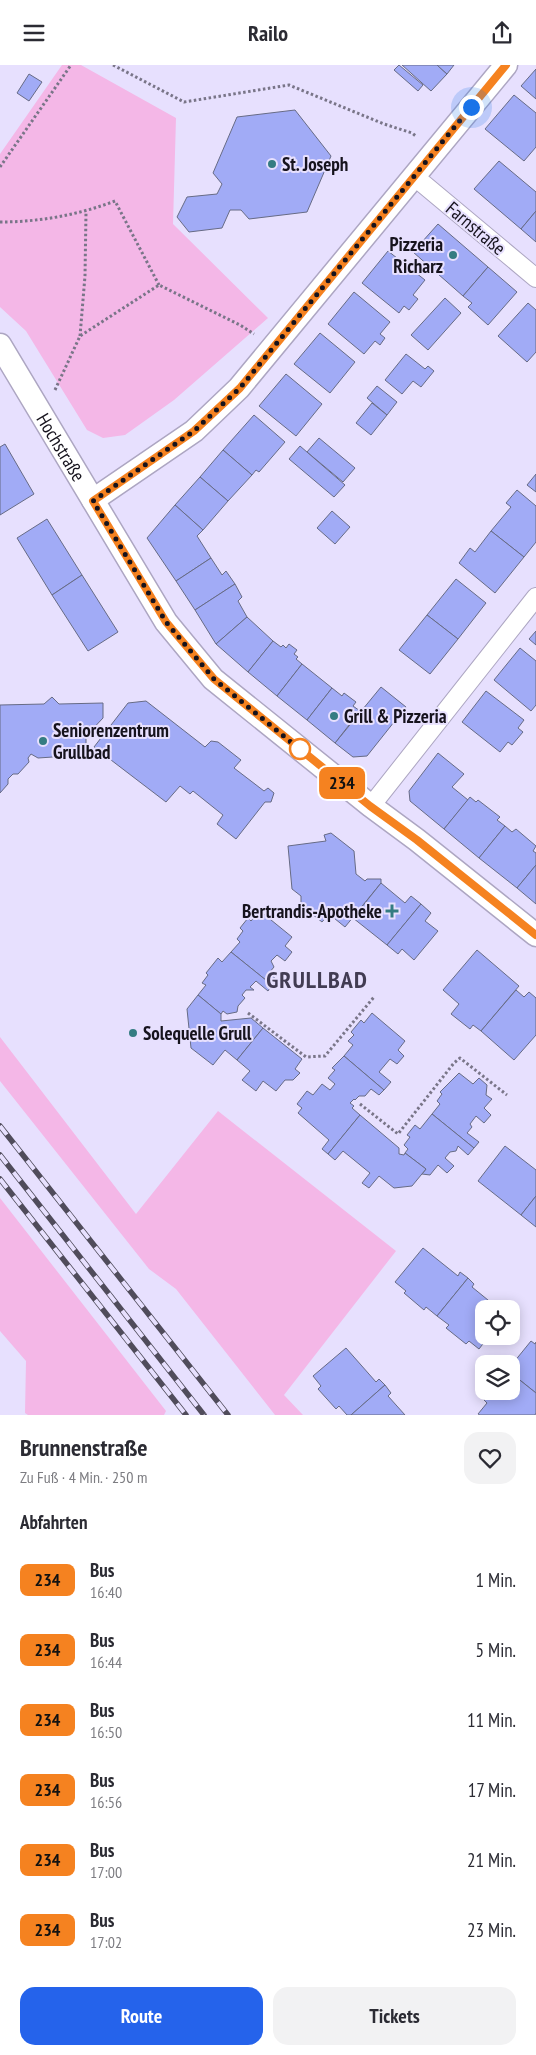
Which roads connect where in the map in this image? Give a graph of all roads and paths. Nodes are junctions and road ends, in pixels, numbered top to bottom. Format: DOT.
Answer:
graph roads {
  1 [pos="71,65"];
  2 [pos="113,65"];
  3 [pos="506,65"];
  4 [pos="435,153"];
  5 [pos="0,167"];
  6 [pos="415,177"];
  7 [pos="86,212"];
  8 [pos="0,222"];
  9 [pos="536,279"];
  10 [pos="158,285"];
  11 [pos="80,336"];
  12 [pos="0,345"];
  13 [pos="273,347"];
  14 [pos="35,402"];
  15 [pos="93,501"];
  16 [pos="536,597"];
  17 [pos="370,806"];
  18 [pos="536,935"];
  19 [pos="374,997"];
  20 [pos="248,1013"];
  21 [pos="507,1095"];
  22 [pos="360,1104"];
  1 -- 5 [label="path"];
  2 -- 4 [label="path"];
  3 -- 4 [label="street"];
  4 -- 6 [label="street"];
  6 -- 9 [label="street, Farnstraße"];
  6 -- 13 [label="street"];
  7 -- 8 [label="path"];
  7 -- 10 [label="path"];
  7 -- 11 [label="path"];
  10 -- 11 [label="path"];
  10 -- 13 [label="path"];
  11 -- 14 [label="path"];
  12 -- 14 [label="street, Hochstraße"];
  13 -- 15 [label="street"];
  14 -- 15 [label="street, Hochstraße"];
  15 -- 17 [label="street, Hochstraße"];
  16 -- 17 [label="street"];
  17 -- 18 [label="street, Hochstraße"];
  19 -- 20 [label="path"];
  21 -- 22 [label="path"];
}
